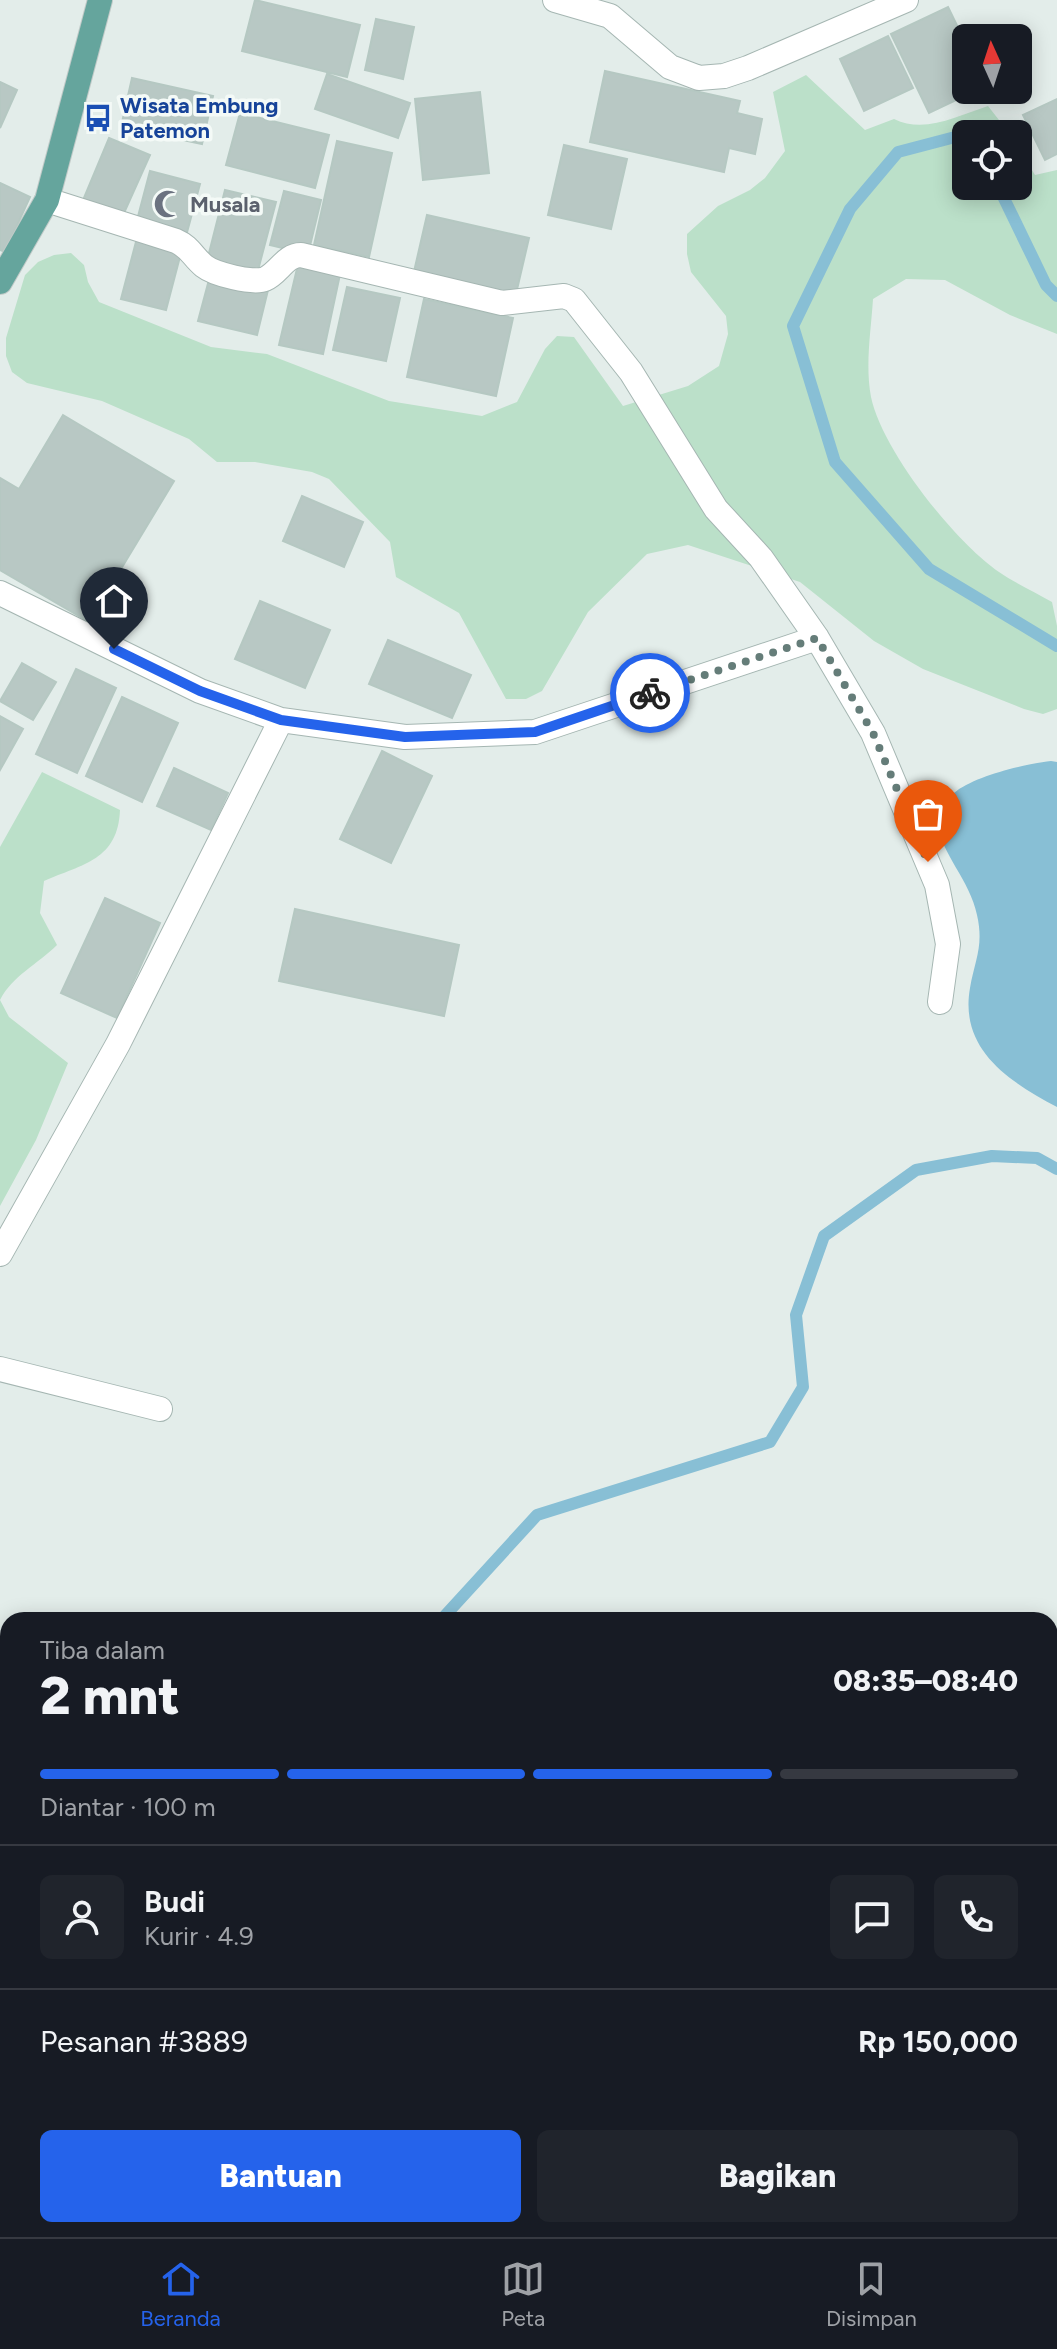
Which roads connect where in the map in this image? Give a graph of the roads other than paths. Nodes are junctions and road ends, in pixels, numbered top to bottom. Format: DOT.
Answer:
graph roads {
  1 [pos="100,0"];
  2 [pos="906,0"];
  3 [pos="563,1"];
  4 [pos="47,200"];
  5 [pos="0,282"];
  6 [pos="0,593"];
  7 [pos="817,638"];
  8 [pos="281,720"];
  9 [pos="940,1002"];
  10 [pos="0,1254"];
  11 [pos="0,1369"];
  12 [pos="160,1409"];
  1 -- 4 [label="main road"];
  2 -- 3 [label="street"];
  4 -- 5 [label="main road"];
  4 -- 7 [label="street"];
  6 -- 8 [label="street"];
  7 -- 8 [label="street"];
  7 -- 9 [label="street"];
  8 -- 10 [label="street"];
  11 -- 12 [label="street"];
}
